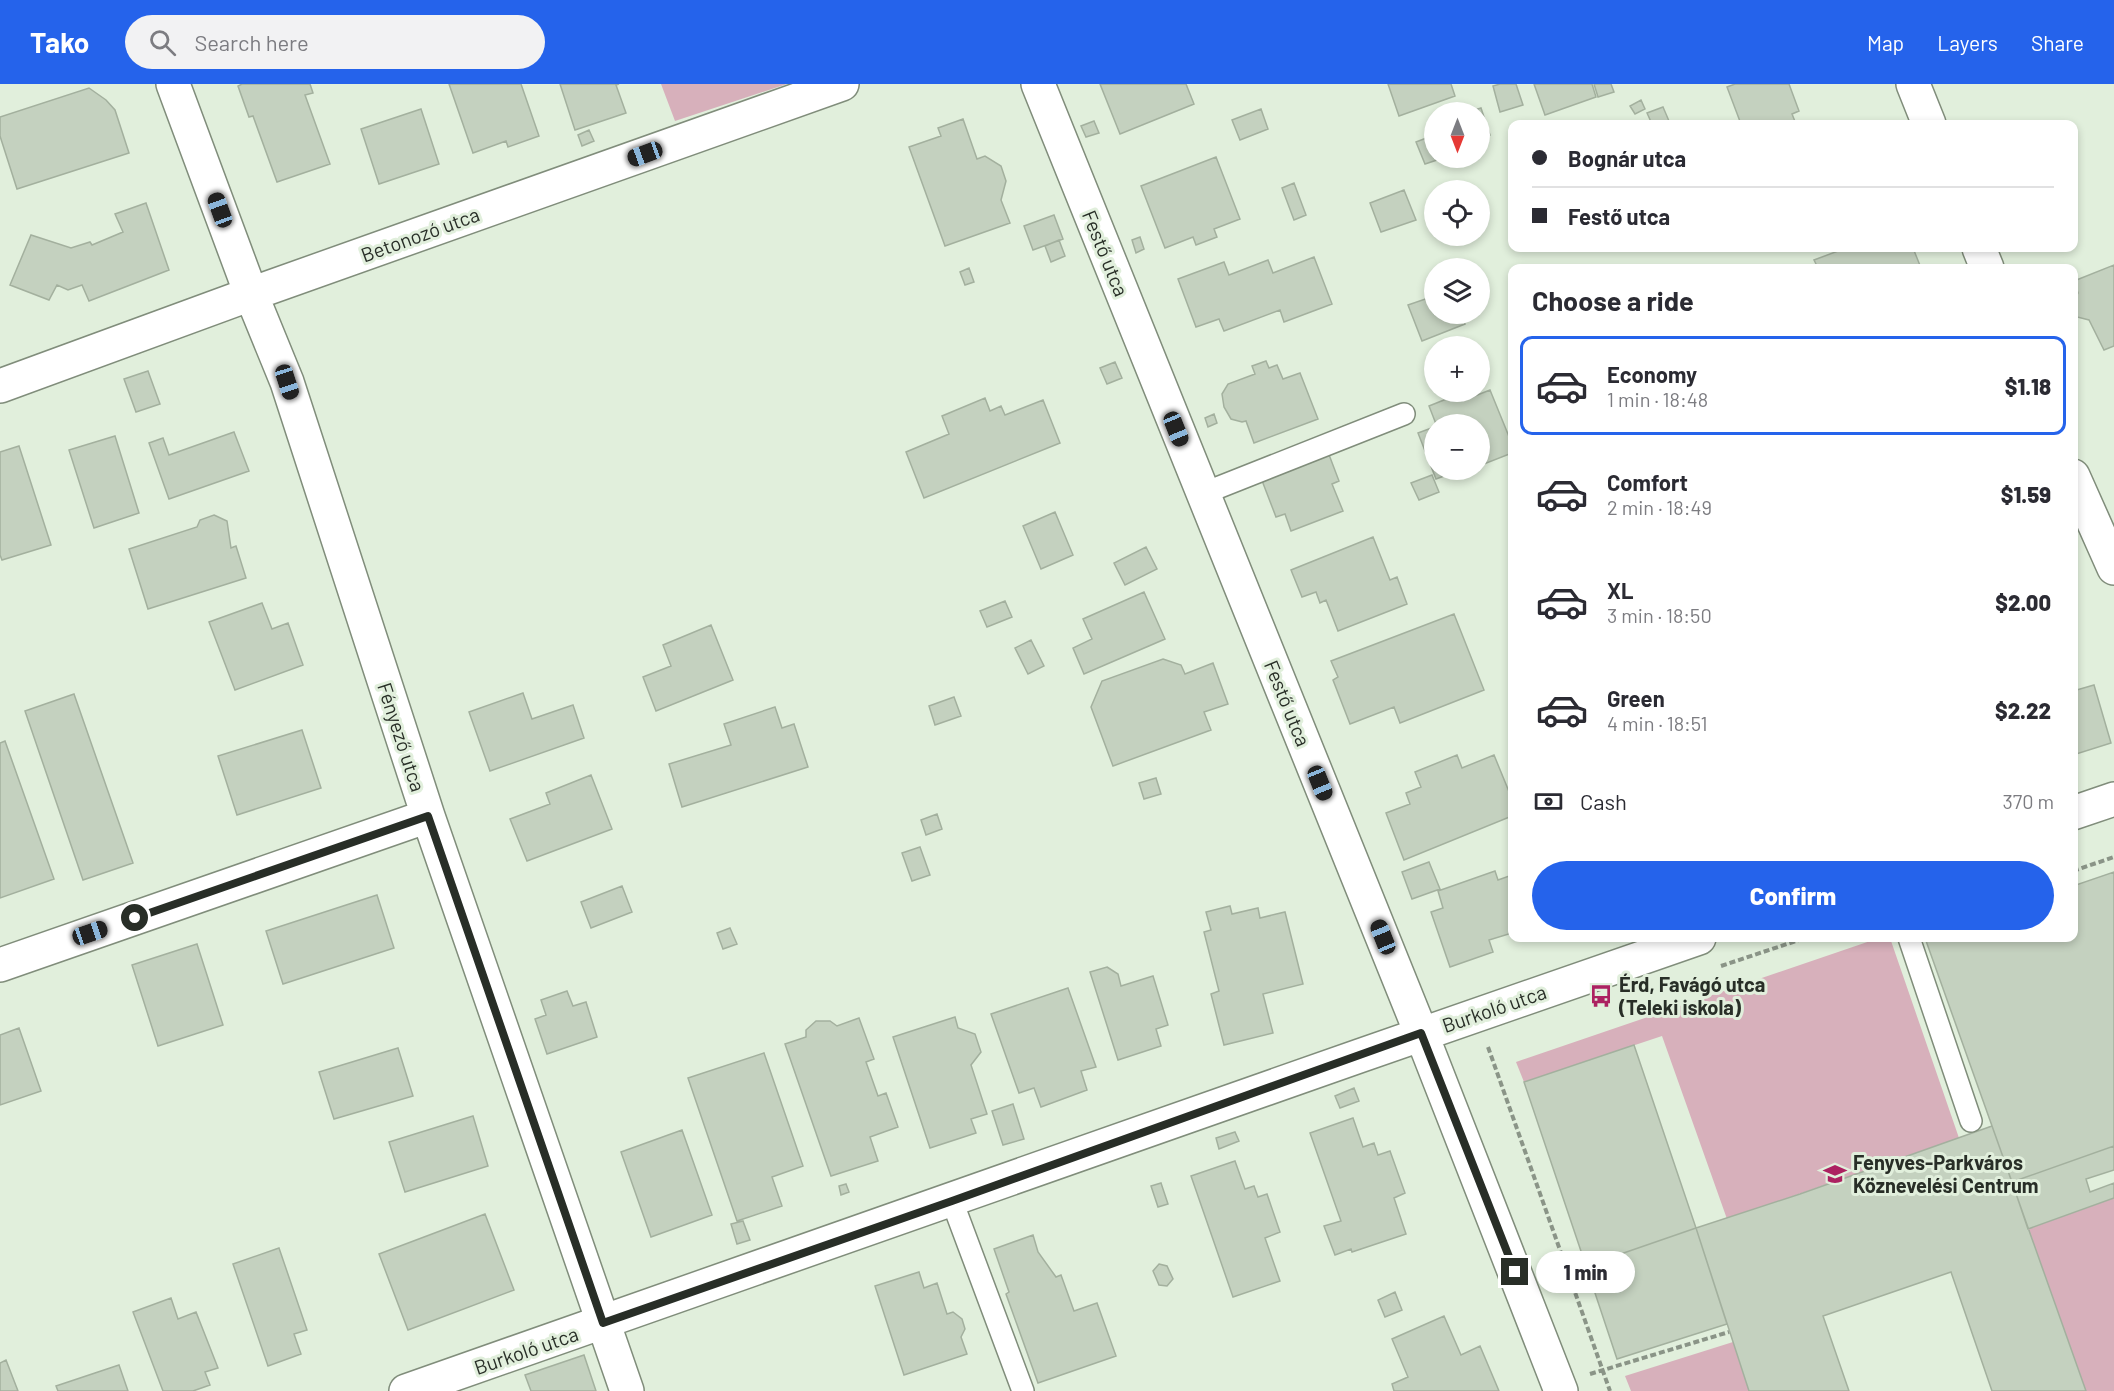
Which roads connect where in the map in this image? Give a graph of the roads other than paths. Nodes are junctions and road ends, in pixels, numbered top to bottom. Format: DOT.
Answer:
graph roads {
  1 [pos="173,84"];
  2 [pos="842,84"];
  3 [pos="1038,84"];
  4 [pos="1913,84"];
  5 [pos="1927,120"];
  6 [pos="251,294"];
  7 [pos="0,386"];
  8 [pos="1404,414"];
  9 [pos="2078,487"];
  10 [pos="1202,494"];
  11 [pos="2114,568"];
  12 [pos="2114,800"];
  13 [pos="2078,811"];
  14 [pos="428,816"];
  15 [pos="1687,942"];
  16 [pos="1910,942"];
  17 [pos="0,965"];
  18 [pos="1421,1033"];
  19 [pos="1971,1121"];
  20 [pos="952,1201"];
  21 [pos="603,1323"];
  22 [pos="406,1391"];
  23 [pos="627,1391"];
  24 [pos="1023,1391"];
  25 [pos="1561,1391"];
  1 -- 6 [label="street, Fényező utca"];
  2 -- 6 [label="street, Betonozó utca"];
  3 -- 10 [label="street, Festő utca"];
  4 -- 5 [label="street"];
  6 -- 7 [label="street, Betonozó utca"];
  6 -- 14 [label="street, Fényező utca"];
  8 -- 10 [label="lane"];
  9 -- 11 [label="street"];
  10 -- 18 [label="street, Festő utca"];
  12 -- 13 [label="street"];
  14 -- 17 [label="street"];
  14 -- 21 [label="street, Fényező utca"];
  15 -- 18 [label="street, Burkoló utca"];
  16 -- 19 [label="lane"];
  18 -- 20 [label="street, Burkoló utca"];
  18 -- 25 [label="street, Festő utca"];
  20 -- 21 [label="street, Burkoló utca"];
  20 -- 24 [label="lane"];
  21 -- 22 [label="street, Burkoló utca"];
  21 -- 23 [label="street, Fényező utca"];
}
